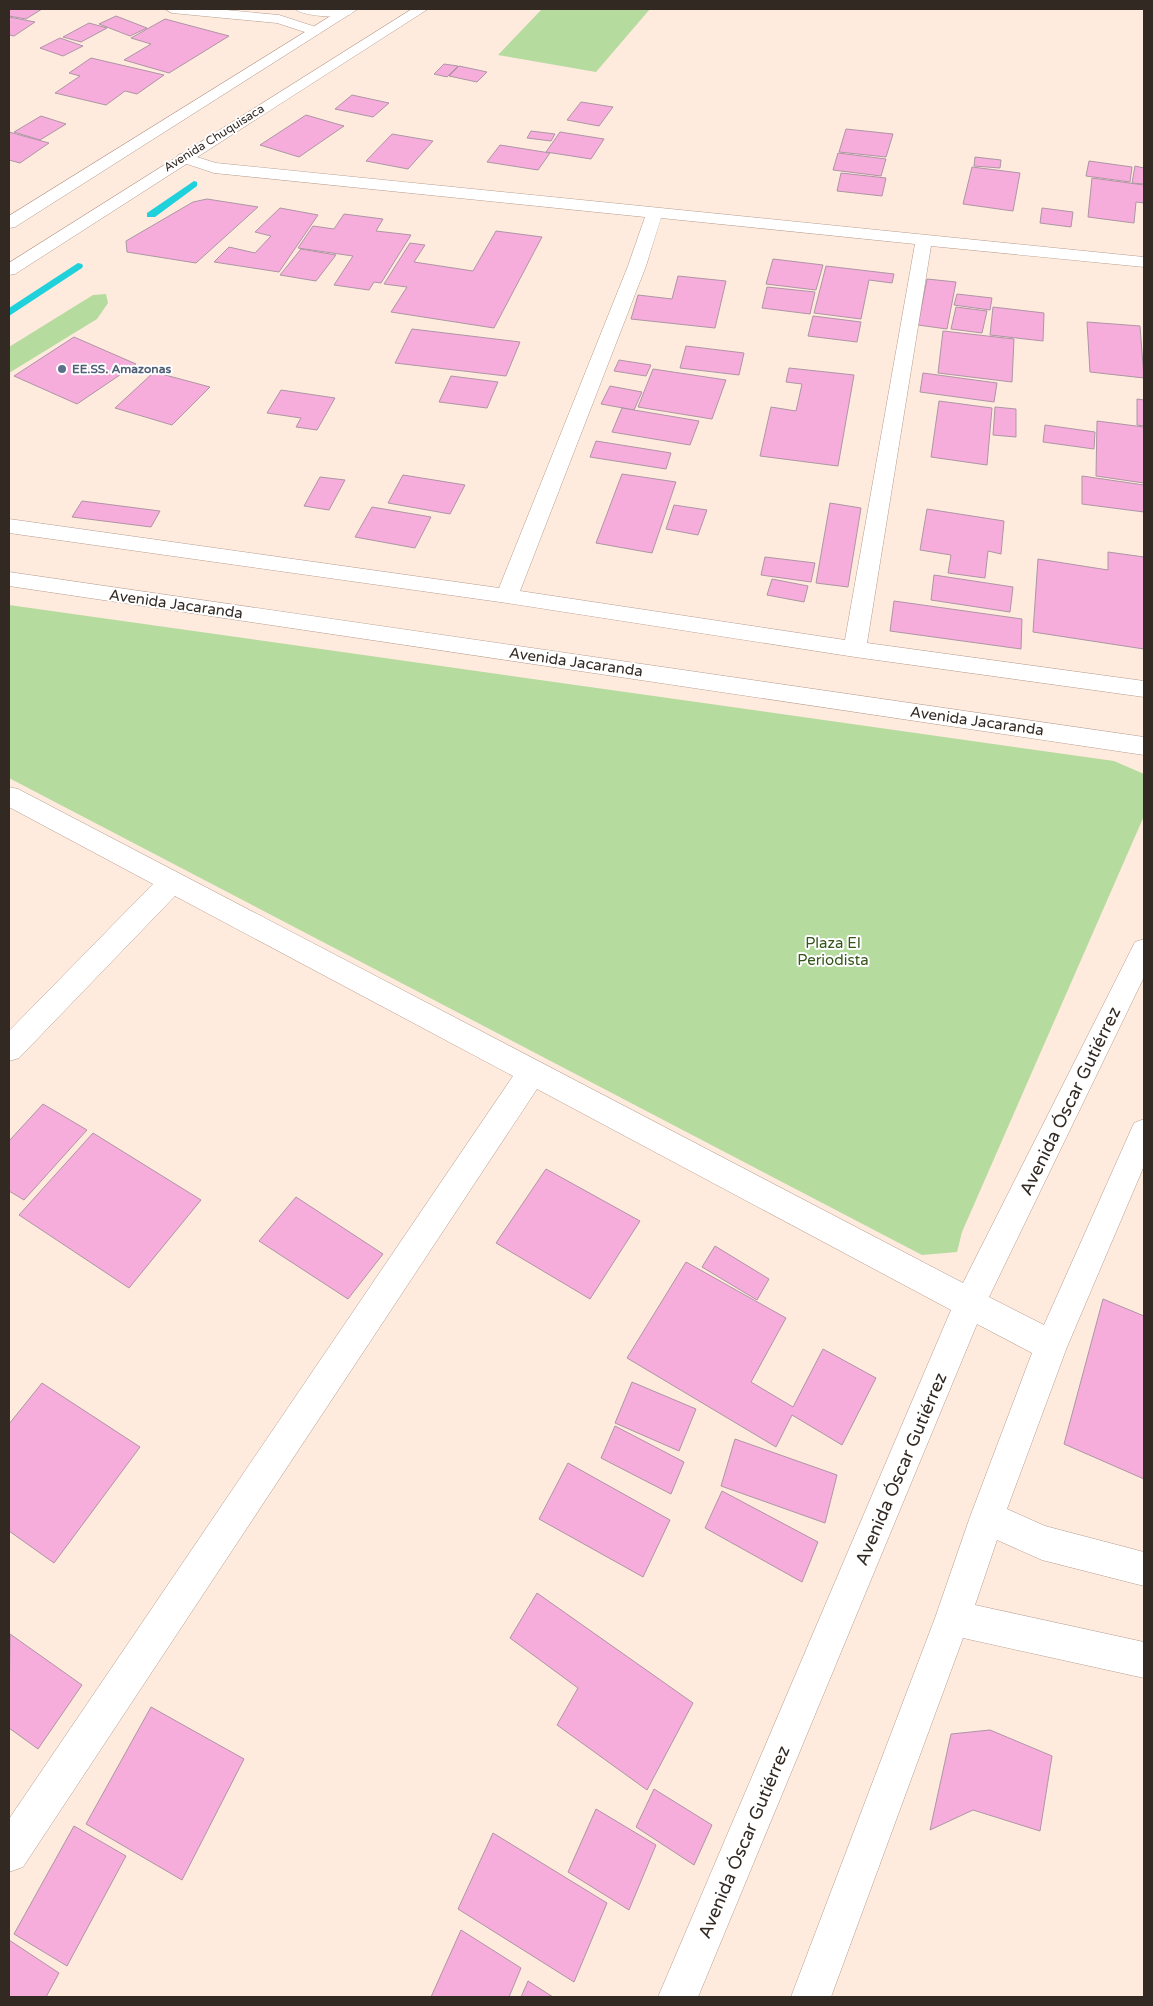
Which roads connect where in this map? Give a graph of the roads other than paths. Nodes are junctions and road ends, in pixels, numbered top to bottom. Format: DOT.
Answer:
graph roads {
  1 [pos="172,9"];
  2 [pos="302,9"];
  3 [pos="421,9"];
  4 [pos="348,11"];
  5 [pos="314,31"];
  6 [pos="184,158"];
  7 [pos="655,212"];
  8 [pos="9,223"];
  9 [pos="924,239"];
  10 [pos="1144,262"];
  11 [pos="9,270"];
  12 [pos="9,526"];
  13 [pos="9,579"];
  14 [pos="507,596"];
  15 [pos="855,649"];
  16 [pos="1144,689"];
  17 [pos="1144,746"];
  18 [pos="9,796"];
  19 [pos="172,882"];
  20 [pos="1144,950"];
  21 [pos="9,1049"];
  22 [pos="532,1072"];
  23 [pos="1144,1132"];
  24 [pos="970,1303"];
  25 [pos="1050,1346"];
  26 [pos="987,1517"];
  27 [pos="1144,1569"];
  28 [pos="953,1618"];
  29 [pos="1144,1660"];
  30 [pos="9,1853"];
  31 [pos="678,1997"];
  32 [pos="811,1997"];
  1 -- 5 [label="street"];
  2 -- 4 [label="street"];
  3 -- 6 [label="street, Avenida Chuquisaca"];
  4 -- 5 [label="street"];
  5 -- 8 [label="street"];
  6 -- 7 [label="street"];
  6 -- 11 [label="street, Avenida Chuquisaca"];
  7 -- 9 [label="street"];
  7 -- 14 [label="street"];
  9 -- 10 [label="street"];
  9 -- 15 [label="street"];
  12 -- 14 [label="street"];
  13 -- 17 [label="street, Avenida Jacaranda"];
  14 -- 15 [label="street"];
  15 -- 16 [label="street"];
  18 -- 19 [label="street"];
  19 -- 21 [label="street"];
  19 -- 22 [label="street"];
  20 -- 24 [label="street, Avenida Óscar Gutiérrez"];
  22 -- 24 [label="street"];
  22 -- 30 [label="street"];
  23 -- 25 [label="street"];
  24 -- 25 [label="street"];
  24 -- 31 [label="street, Avenida Óscar Gutiérrez"];
  25 -- 26 [label="street"];
  26 -- 27 [label="street"];
  26 -- 28 [label="street"];
  28 -- 29 [label="street"];
  28 -- 32 [label="street"];
}
